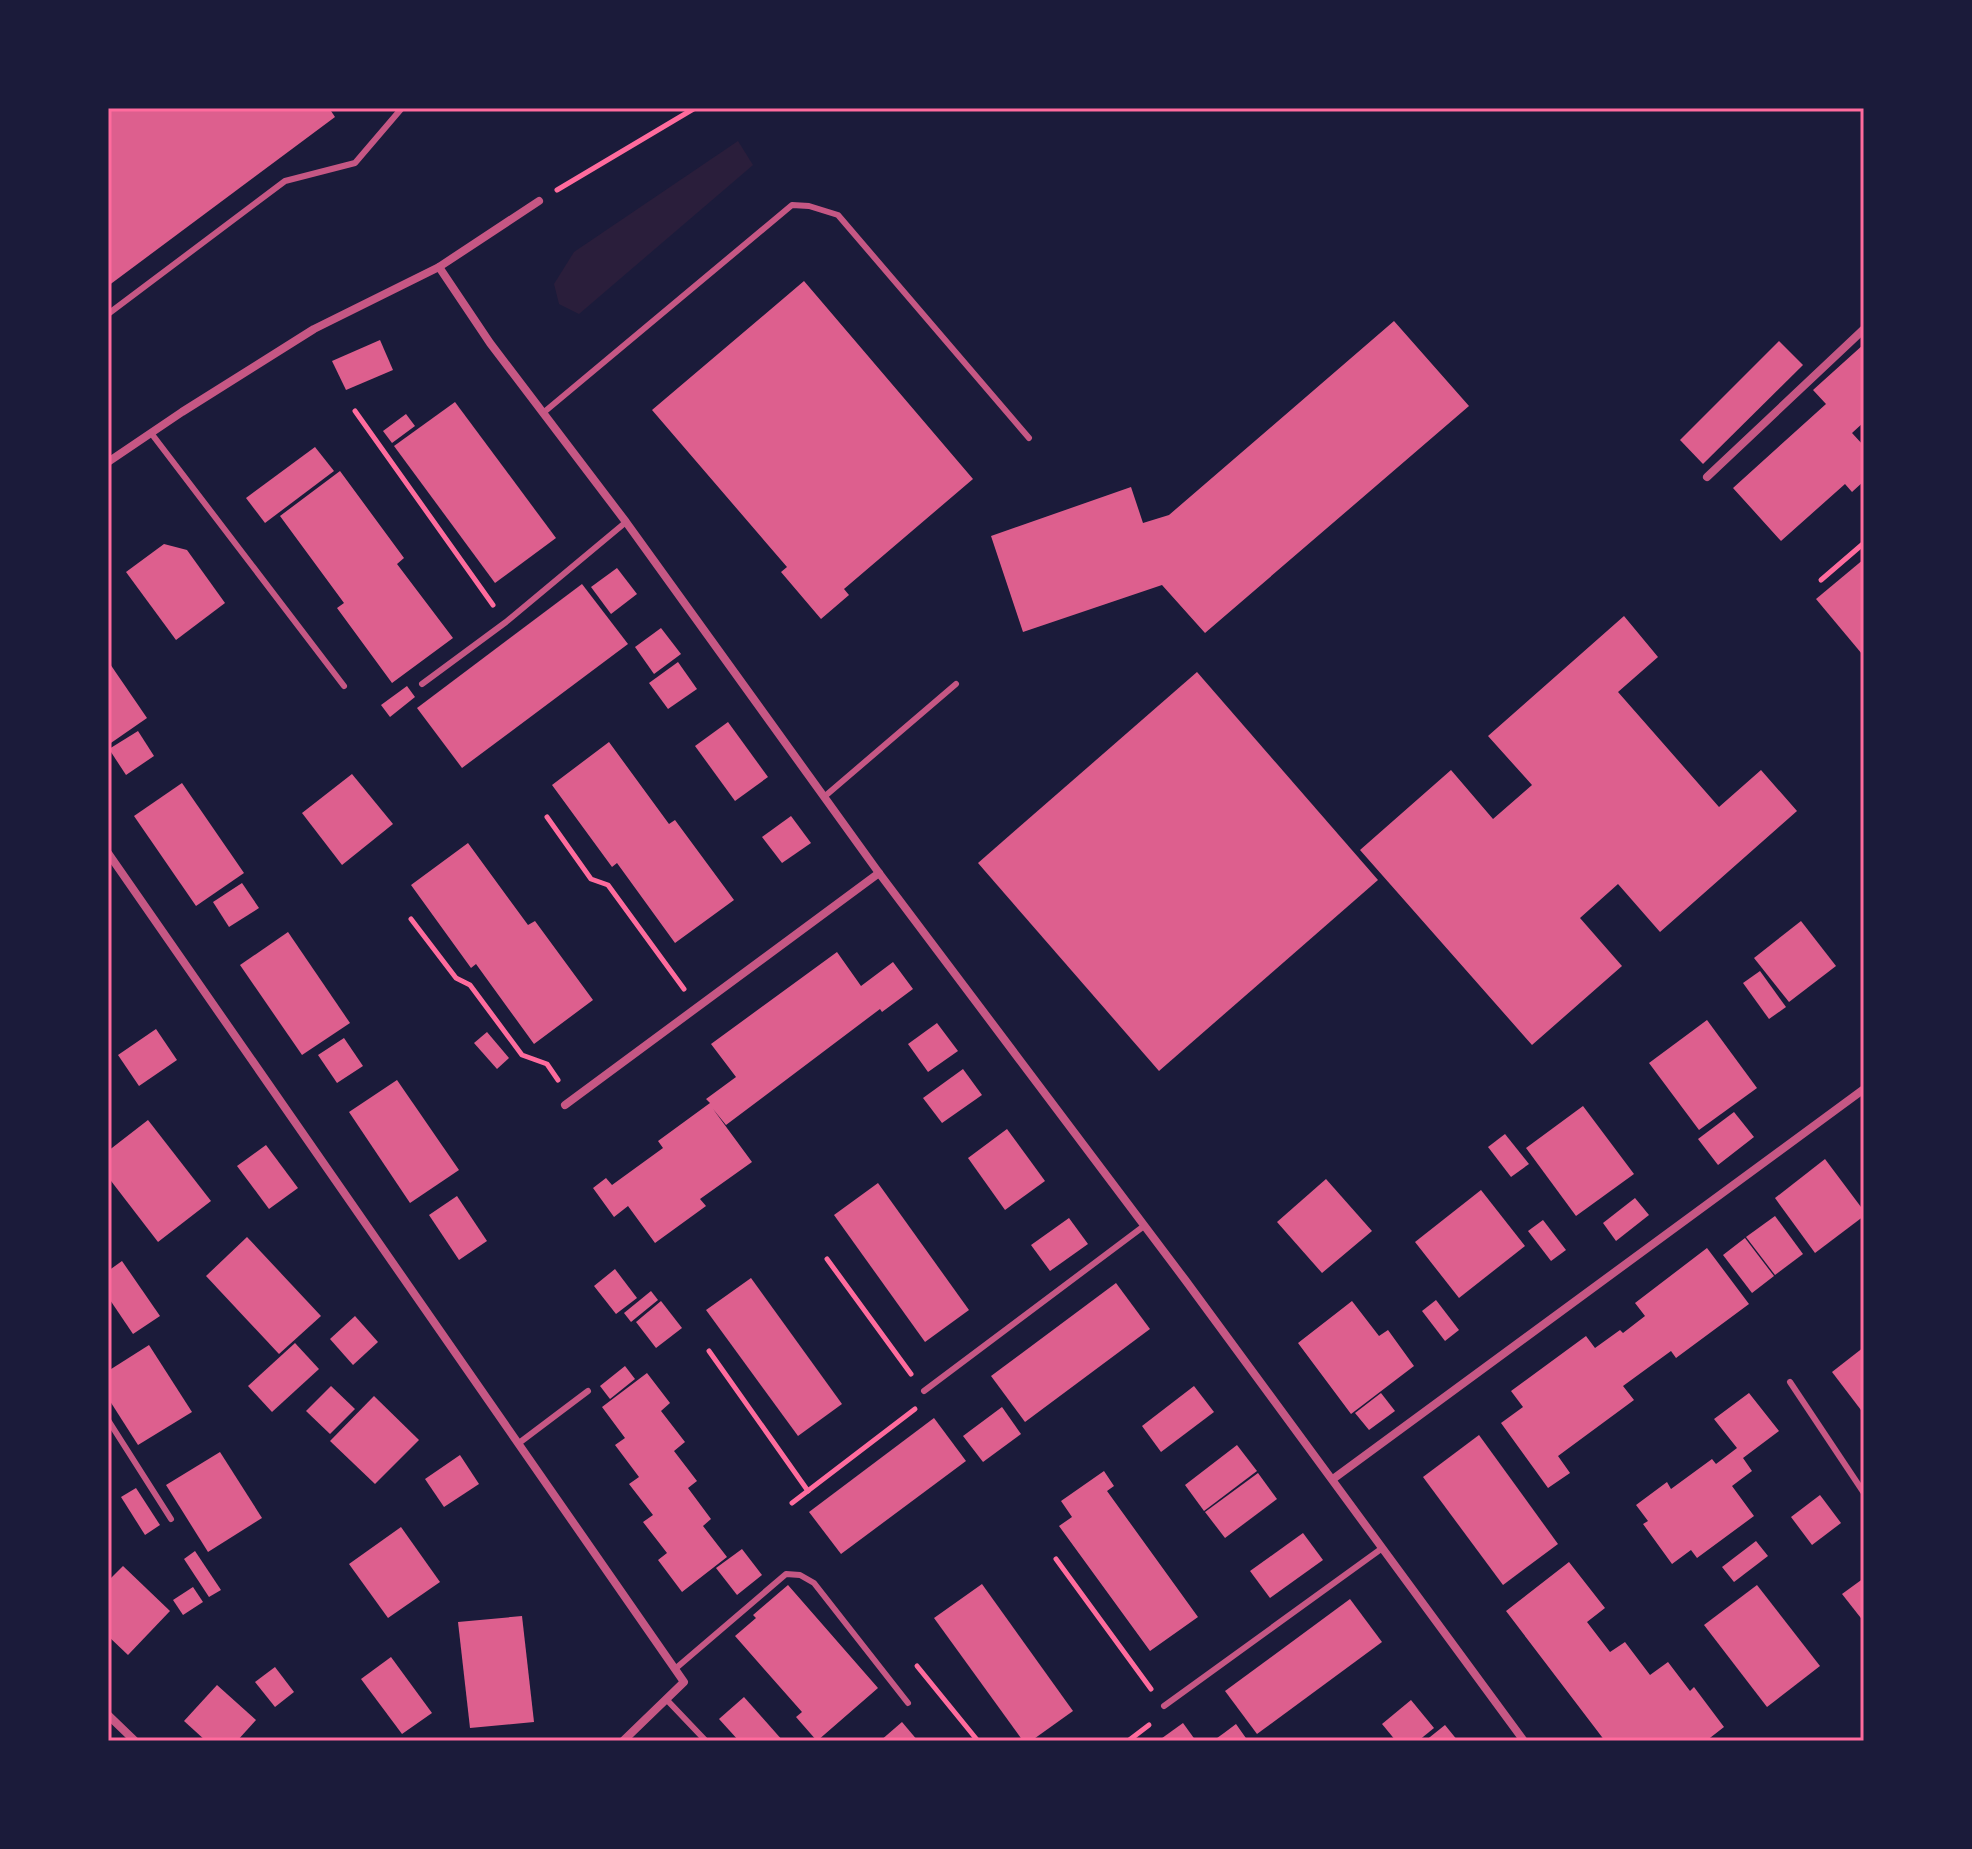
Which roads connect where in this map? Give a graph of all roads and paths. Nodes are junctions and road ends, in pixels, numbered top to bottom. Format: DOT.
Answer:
graph roads {
  1 [pos="402,108"];
  2 [pos="695,108"];
  3 [pos="539,201"];
  4 [pos="439,267"];
  5 [pos="108,314"];
  6 [pos="1864,329"];
  7 [pos="355,411"];
  8 [pos="543,413"];
  9 [pos="151,433"];
  10 [pos="1029,438"];
  11 [pos="108,462"];
  12 [pos="1707,477"];
  13 [pos="626,522"];
  14 [pos="1864,543"];
  15 [pos="1821,580"];
  16 [pos="506,622"];
  17 [pos="422,684"];
  18 [pos="956,684"];
  19 [pos="344,686"];
  20 [pos="824,797"];
  21 [pos="547,817"];
  22 [pos="108,853"];
  23 [pos="879,873"];
  24 [pos="411,919"];
  25 [pos="697,1007"];
  26 [pos="1864,1089"];
  27 [pos="569,1102"];
  28 [pos="1144,1226"];
  29 [pos="827,1259"];
  30 [pos="709,1351"];
  31 [pos="1790,1382"];
  32 [pos="588,1391"];
  33 [pos="924,1391"];
  34 [pos="108,1420"];
  35 [pos="519,1443"];
  36 [pos="1333,1479"];
  37 [pos="808,1491"];
  38 [pos="1864,1493"];
  39 [pos="792,1503"];
  40 [pos="171,1519"];
  41 [pos="1381,1549"];
  42 [pos="1056,1559"];
  43 [pos="917,1666"];
  44 [pos="675,1669"];
  45 [pos="666,1699"];
  46 [pos="908,1703"];
  47 [pos="1164,1706"];
  48 [pos="108,1715"];
  49 [pos="135,1741"];
  50 [pos="623,1741"];
  51 [pos="706,1741"];
  52 [pos="978,1741"];
  53 [pos="1524,1741"];
  1 -- 5 [label="lane"];
  2 -- 3 [label="path"];
  3 -- 4 [label="street"];
  4 -- 8 [label="street"];
  4 -- 9 [label="street"];
  6 -- 12 [label="street"];
  7 -- 16 [label="path"];
  8 -- 10 [label="lane"];
  8 -- 13 [label="street"];
  9 -- 11 [label="street"];
  9 -- 19 [label="lane"];
  13 -- 16 [label="lane"];
  13 -- 20 [label="street"];
  14 -- 15 [label="path"];
  16 -- 17 [label="lane"];
  18 -- 20 [label="lane"];
  20 -- 23 [label="street"];
  21 -- 25 [label="path"];
  22 -- 35 [label="street"];
  23 -- 25 [label="street"];
  23 -- 28 [label="street"];
  24 -- 27 [label="path"];
  25 -- 27 [label="street"];
  26 -- 36 [label="street"];
  28 -- 33 [label="lane"];
  28 -- 36 [label="street"];
  29 -- 33 [label="path"];
  30 -- 37 [label="path"];
  31 -- 38 [label="lane"];
  32 -- 35 [label="lane"];
  33 -- 37 [label="path"];
  34 -- 40 [label="lane"];
  35 -- 44 [label="street"];
  36 -- 41 [label="street"];
  37 -- 39 [label="path"];
  41 -- 47 [label="lane"];
  41 -- 53 [label="street"];
  42 -- 47 [label="path"];
  43 -- 52 [label="path"];
  44 -- 45 [label="street"];
  44 -- 46 [label="lane"];
  45 -- 50 [label="street"];
  45 -- 51 [label="lane"];
  48 -- 49 [label="street"];
}
